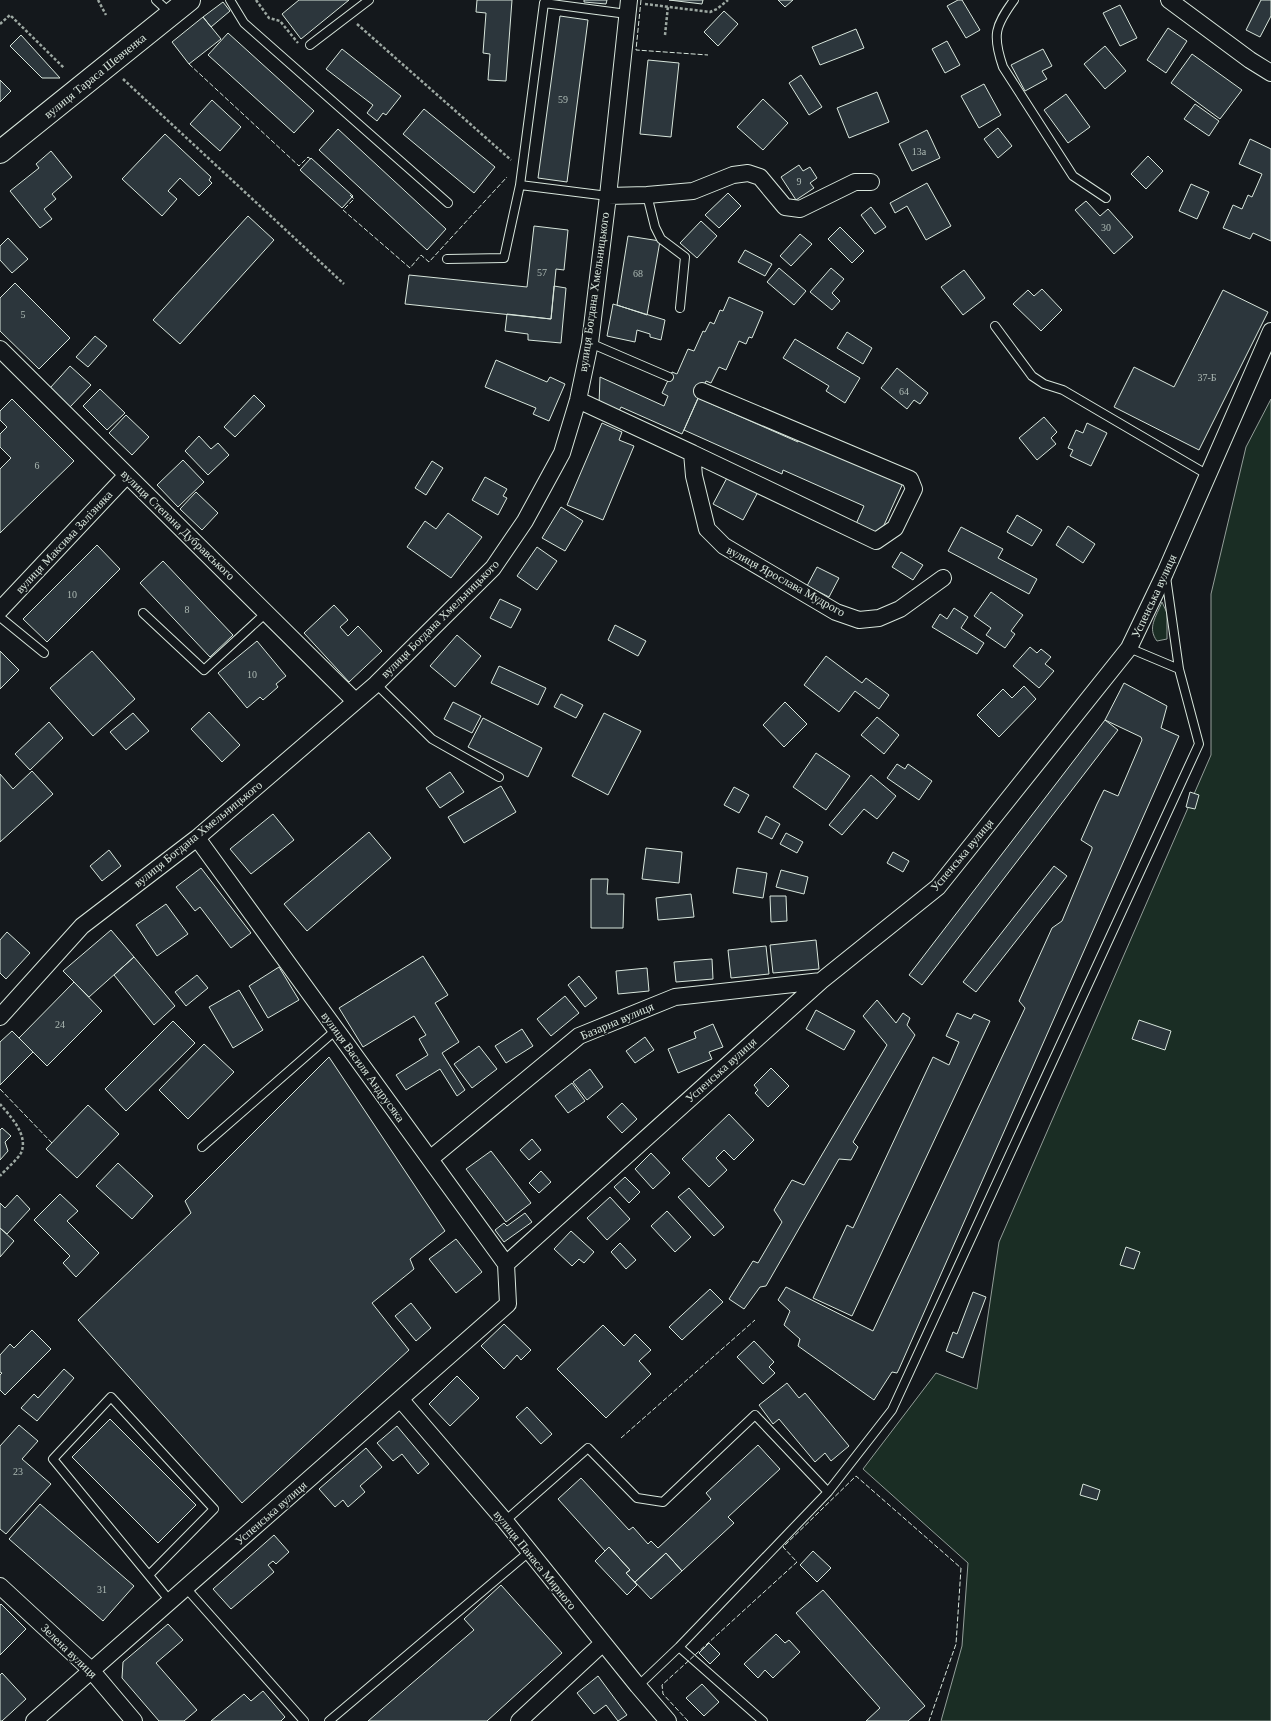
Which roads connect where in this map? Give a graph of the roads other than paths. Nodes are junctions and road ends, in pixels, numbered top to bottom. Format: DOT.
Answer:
graph roads {
  1 [pos="156,0"];
  2 [pos="190,0"];
  3 [pos="230,0"];
  4 [pos="369,0"];
  5 [pos="1014,0"];
  6 [pos="1169,0"];
  7 [pos="543,2"];
  8 [pos="633,6"];
  9 [pos="172,14"];
  10 [pos="310,45"];
  11 [pos="1271,73"];
  12 [pos="0,152"];
  13 [pos="870,182"];
  14 [pos="520,185"];
  15 [pos="608,196"];
  16 [pos="647,196"];
  17 [pos="1106,198"];
  18 [pos="448,203"];
  19 [pos="447,259"];
  20 [pos="680,308"];
  21 [pos="995,326"];
  22 [pos="1271,331"];
  23 [pos="590,343"];
  24 [pos="0,349"];
  25 [pos="669,377"];
  26 [pos="702,391"];
  27 [pos="578,400"];
  28 [pos="692,453"];
  29 [pos="127,475"];
  30 [pos="1208,475"];
  31 [pos="1165,573"];
  32 [pos="943,578"];
  33 [pos="0,610"];
  34 [pos="267,612"];
  35 [pos="143,613"];
  36 [pos="0,617"];
  37 [pos="1129,648"];
  38 [pos="44,653"];
  39 [pos="1179,669"];
  40 [pos="376,684"];
  41 [pos="355,701"];
  42 [pos="499,777"];
  43 [pos="197,838"];
  44 [pos="820,981"];
  45 [pos="0,1017"];
  46 [pos="336,1030"];
  47 [pos="202,1147"];
  48 [pos="430,1159"];
  49 [pos="506,1264"];
  50 [pos="401,1400"];
  51 [pos="828,1492"];
  52 [pos="505,1521"];
  53 [pos="529,1552"];
  54 [pos="149,1575"];
  55 [pos="0,1586"];
  56 [pos="186,1588"];
  57 [pos="170,1601"];
  58 [pos="603,1643"];
  59 [pos="679,1647"];
  60 [pos="91,1670"];
  61 [pos="638,1686"];
  62 [pos="34,1721"];
  63 [pos="134,1721"];
  64 [pos="304,1721"];
  65 [pos="329,1721"];
  66 [pos="519,1721"];
  67 [pos="668,1721"];
  68 [pos="763,1721"];
  1 -- 9 [label="lane"];
  2 -- 9 [label="main road, вулиця Тараса Шевченка"];
  3 -- 18 [label="lane"];
  4 -- 10 [label="lane"];
  5 -- 17 [label="lane"];
  6 -- 11 [label="street"];
  7 -- 8 [label="lane"];
  7 -- 14 [label="lane"];
  8 -- 15 [label="street, вулиця Богдана Хмельницького"];
  9 -- 12 [label="main road, вулиця Тараса Шевченка"];
  13 -- 16 [label="street"];
  14 -- 15 [label="lane"];
  14 -- 19 [label="lane"];
  15 -- 16 [label="street"];
  15 -- 23 [label="street, вулиця Богдана Хмельницького"];
  16 -- 20 [label="lane"];
  21 -- 30 [label="lane"];
  22 -- 30 [label="street, Успенська вулиця"];
  23 -- 25 [label="lane"];
  23 -- 27 [label="street, вулиця Богдана Хмельницького"];
  24 -- 29 [label="street, вулиця Степана Дубравського"];
  26 -- 28 [label="street"];
  27 -- 28 [label="street"];
  27 -- 40 [label="street, вулиця Богдана Хмельницького"];
  28 -- 32 [label="street, вулиця Ярослава Мудрого"];
  29 -- 33 [label="street, вулиця Максима Залізняка"];
  29 -- 34 [label="street, вулиця Степана Дубравського"];
  30 -- 31 [label="street, Успенська вулиця"];
  31 -- 37 [label="street, Успенська вулиця"];
  31 -- 39 [label="lane"];
  34 -- 35 [label="lane"];
  34 -- 41 [label="street, вулиця Степана Дубравського"];
  36 -- 38 [label="lane"];
  37 -- 39 [label="lane"];
  37 -- 44 [label="street, Успенська вулиця"];
  39 -- 51 [label="lane"];
  40 -- 41 [label="street, вулиця Богдана Хмельницького"];
  40 -- 42 [label="lane"];
  41 -- 43 [label="street, вулиця Богдана Хмельницького"];
  43 -- 45 [label="street, вулиця Богдана Хмельницького"];
  43 -- 46 [label="street, вулиця Василя Андрусяка"];
  44 -- 48 [label="street, Базарна вулиця"];
  44 -- 49 [label="street, Успенська вулиця"];
  46 -- 47 [label="lane"];
  46 -- 48 [label="street, вулиця Василя Андрусяка"];
  48 -- 49 [label="street, вулиця Василя Андрусяка"];
  49 -- 50 [label="street, Успенська вулиця"];
  50 -- 52 [label="street, вулиця Панаса Мирного"];
  50 -- 56 [label="street, Успенська вулиця"];
  51 -- 52 [label="lane"];
  51 -- 59 [label="lane"];
  52 -- 53 [label="street, вулиця Панаса Мирного"];
  53 -- 58 [label="street, вулиця Панаса Мирного"];
  53 -- 65 [label="lane"];
  54 -- 54 [label="lane"];
  54 -- 57 [label="lane"];
  55 -- 60 [label="street, Зелена вулиця"];
  56 -- 57 [label="street, Успенська вулиця"];
  56 -- 64 [label="lane"];
  57 -- 60 [label="street, Успенська вулиця"];
  58 -- 61 [label="street, вулиця Панаса Мирного"];
  58 -- 66 [label="street"];
  59 -- 61 [label="lane"];
  59 -- 68 [label="lane"];
  60 -- 62 [label="street, Успенська вулиця"];
  60 -- 63 [label="street, Зелена вулиця"];
  61 -- 67 [label="street, вулиця Панаса Мирного"];
}
